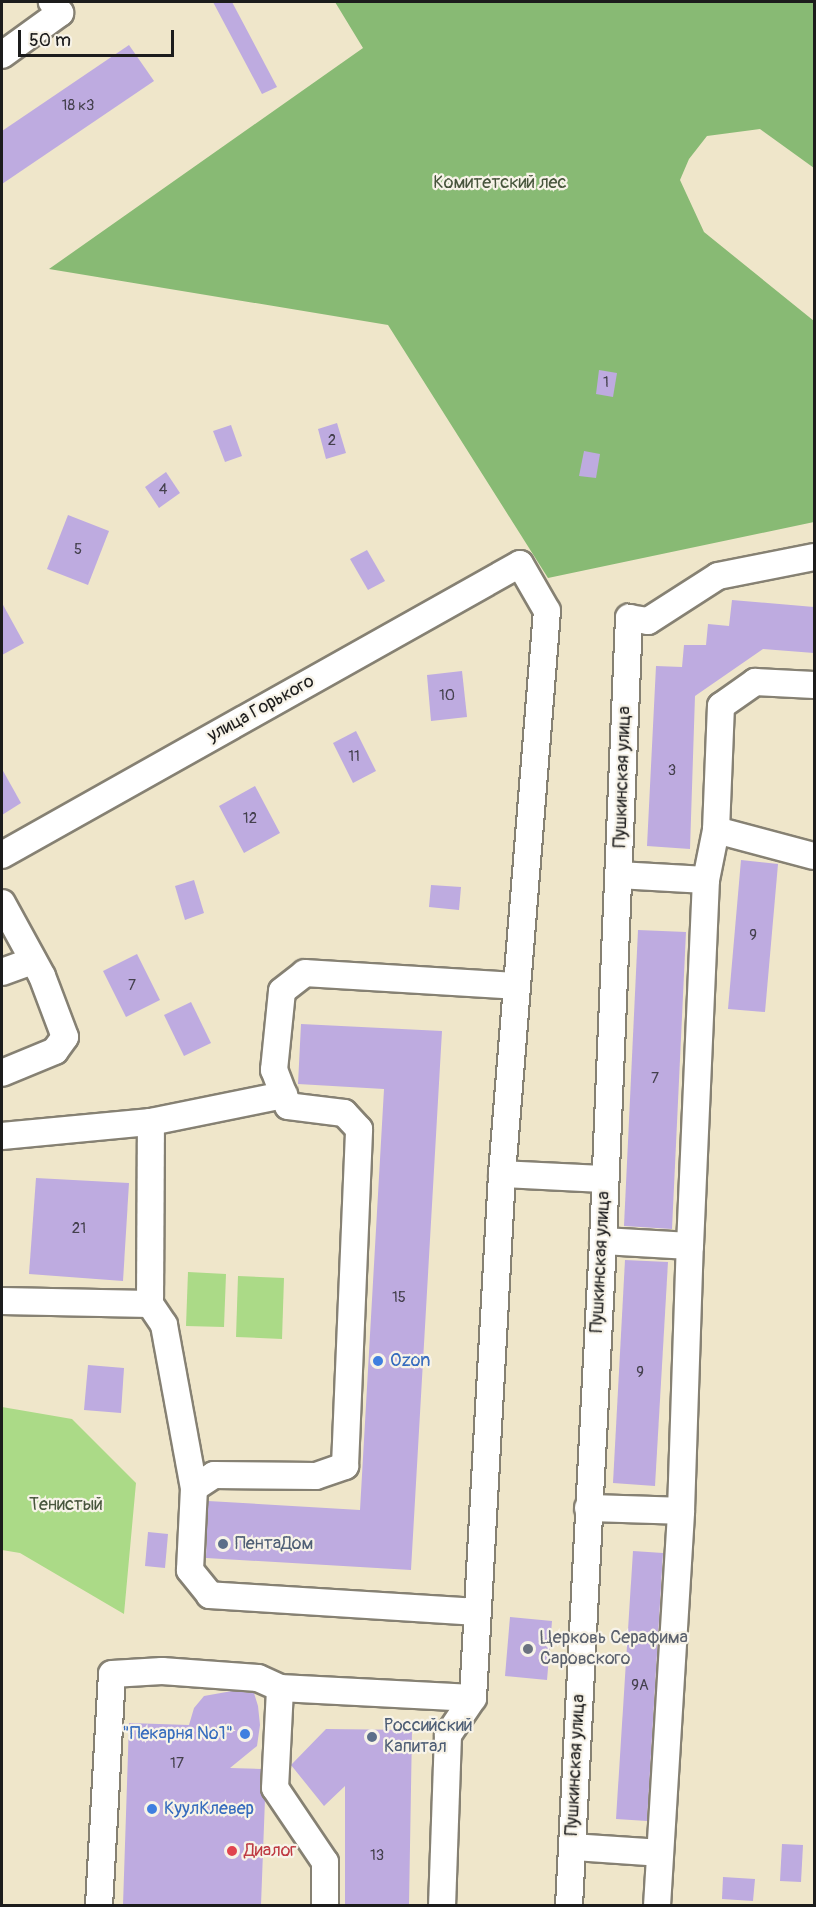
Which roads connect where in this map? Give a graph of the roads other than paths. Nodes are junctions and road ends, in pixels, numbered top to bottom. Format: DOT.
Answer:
graph roads {
  1 [pos="52,2"];
  2 [pos="2,55"];
  3 [pos="814,557"];
  4 [pos="814,686"];
  5 [pos="716,830"];
  6 [pos="2,855"];
  7 [pos="814,856"];
  8 [pos="618,875"];
  9 [pos="706,880"];
  10 [pos="2,903"];
  11 [pos="33,961"];
  12 [pos="2,972"];
  13 [pos="515,986"];
  14 [pos="2,1073"];
  15 [pos="284,1095"];
  16 [pos="150,1122"];
  17 [pos="2,1136"];
  18 [pos="502,1174"];
  19 [pos="605,1179"];
  20 [pos="603,1241"];
  21 [pos="690,1246"];
  22 [pos="2,1301"];
  23 [pos="150,1304"];
  24 [pos="194,1488"];
  25 [pos="588,1508"];
  26 [pos="681,1510"];
  27 [pos="478,1612"];
  28 [pos="280,1688"];
  29 [pos="472,1698"];
  30 [pos="573,1847"];
  31 [pos="660,1853"];
  32 [pos="99,1905"];
  33 [pos="325,1905"];
  34 [pos="442,1905"];
  35 [pos="569,1905"];
  36 [pos="657,1905"];
  1 -- 2 [label="street"];
  3 -- 8 [label="street, Пушкинская улица"];
  4 -- 5 [label="street"];
  5 -- 7 [label="street"];
  5 -- 9 [label="street"];
  6 -- 13 [label="street, улица Горького"];
  8 -- 9 [label="street"];
  8 -- 19 [label="street, Пушкинская улица"];
  9 -- 21 [label="street"];
  10 -- 11 [label="street"];
  11 -- 12 [label="street"];
  11 -- 14 [label="street"];
  13 -- 15 [label="street"];
  13 -- 18 [label="street"];
  15 -- 16 [label="street"];
  15 -- 24 [label="street"];
  16 -- 17 [label="street"];
  16 -- 23 [label="street"];
  18 -- 19 [label="street"];
  18 -- 27 [label="street"];
  19 -- 20 [label="street, Пушкинская улица"];
  20 -- 21 [label="street"];
  20 -- 25 [label="street, Пушкинская улица"];
  21 -- 26 [label="street"];
  22 -- 23 [label="street"];
  23 -- 24 [label="street"];
  24 -- 27 [label="street"];
  25 -- 26 [label="street"];
  25 -- 30 [label="street, Пушкинская улица"];
  26 -- 31 [label="street"];
  27 -- 29 [label="street"];
  28 -- 29 [label="street"];
  28 -- 32 [label="street"];
  28 -- 33 [label="street"];
  29 -- 34 [label="street"];
  30 -- 31 [label="street"];
  30 -- 35 [label="street, Пушкинская улица"];
  31 -- 36 [label="street"];
}
